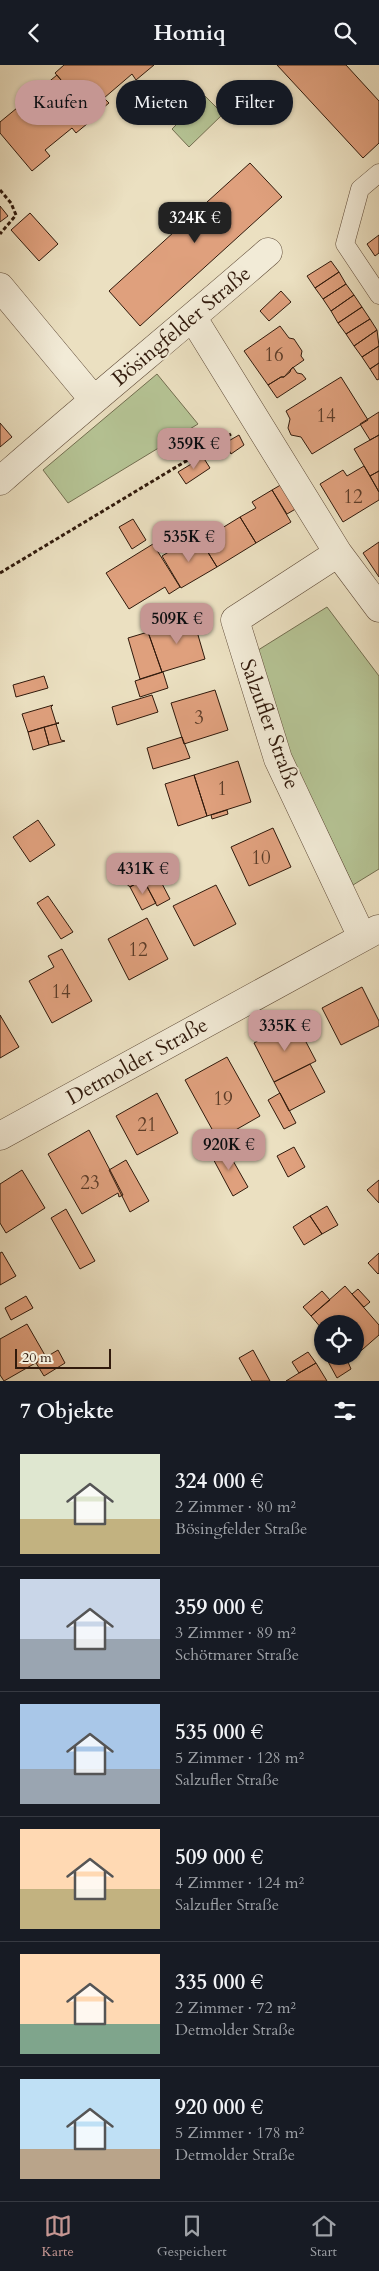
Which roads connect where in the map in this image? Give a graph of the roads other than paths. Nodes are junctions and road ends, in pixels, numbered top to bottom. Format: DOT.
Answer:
graph roads {
  1 [pos="379,173"];
  2 [pos="268,252"];
  3 [pos="0,287"];
  4 [pos="379,295"];
  5 [pos="193,318"];
  6 [pos="93,399"];
  7 [pos="0,481"];
  8 [pos="338,553"];
  9 [pos="379,609"];
  10 [pos="371,933"];
  11 [pos="0,1136"];
  1 -- 4 [label="lane"];
  2 -- 5 [label="street, Bösingfelder Straße"];
  3 -- 6 [label="street, Bösingfelder Straße"];
  5 -- 6 [label="street, Bösingfelder Straße"];
  5 -- 8 [label="street"];
  6 -- 7 [label="street, Bösingfelder Straße"];
  8 -- 9 [label="street"];
  8 -- 10 [label="street, Salzufler Straße"];
  10 -- 11 [label="street, Detmolder Straße"];
}
